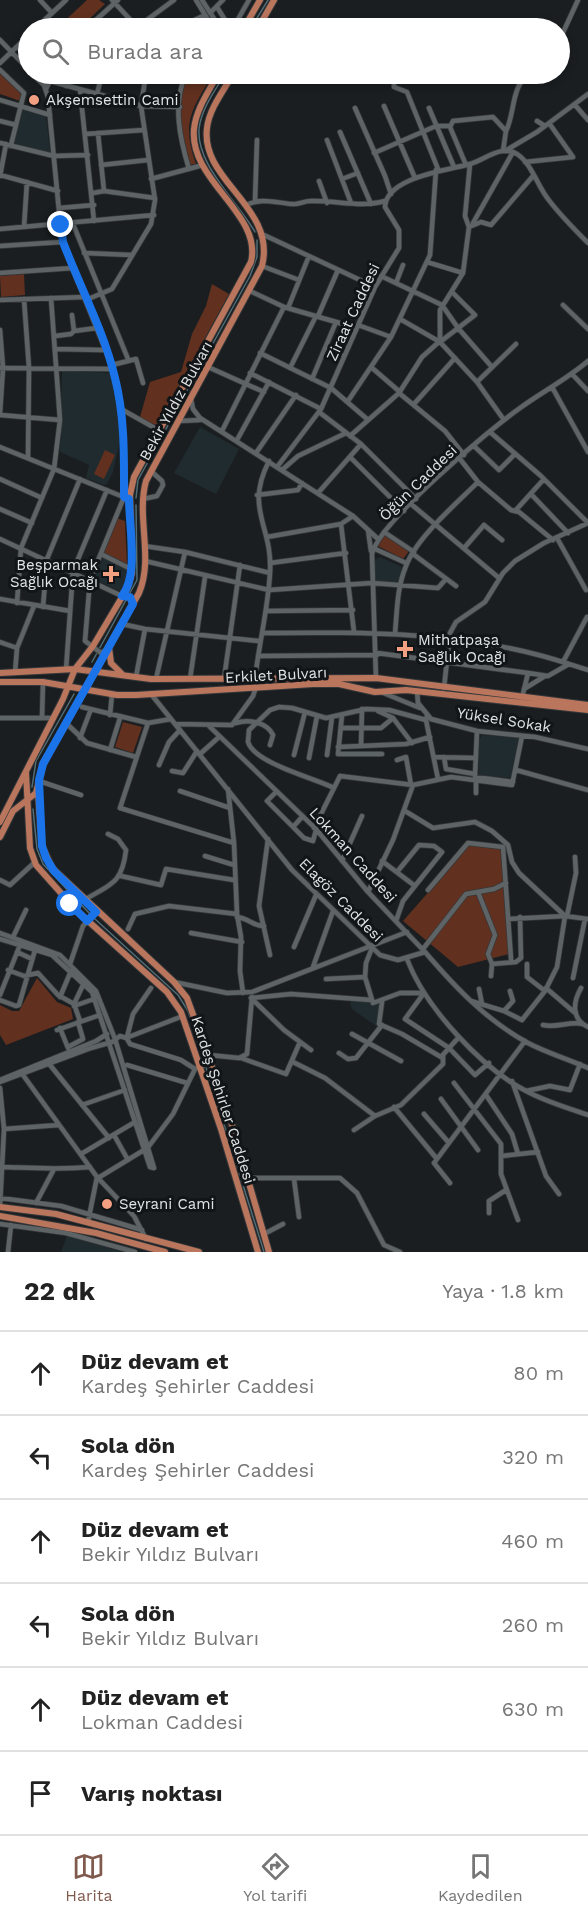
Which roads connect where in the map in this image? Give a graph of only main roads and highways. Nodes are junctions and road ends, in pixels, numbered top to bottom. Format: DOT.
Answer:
graph roads {
  1 [pos="260,0"];
  2 [pos="274,0"];
  3 [pos="250,18"];
  4 [pos="264,18"];
  5 [pos="213,84"];
  6 [pos="227,84"];
  7 [pos="101,649"];
  8 [pos="75,669"];
  9 [pos="96,671"];
  10 [pos="0,673"];
  11 [pos="126,676"];
  12 [pos="360,679"];
  13 [pos="377,679"];
  14 [pos="0,682"];
  15 [pos="69,686"];
  16 [pos="358,688"];
  17 [pos="87,689"];
  18 [pos="376,691"];
  19 [pos="99,692"];
  20 [pos="81,697"];
  21 [pos="588,705"];
  22 [pos="588,710"];
  23 [pos="29,764"];
  24 [pos="38,788"];
  25 [pos="10,802"];
  26 [pos="23,804"];
  27 [pos="0,822"];
  28 [pos="0,837"];
  29 [pos="0,1206"];
  30 [pos="0,1216"];
  31 [pos="255,1243"];
  32 [pos="158,1251"];
  33 [pos="199,1252"];
  34 [pos="251,1252"];
  35 [pos="258,1252"];
  36 [pos="269,1252"];
  1 -- 3 [label="main road"];
  2 -- 4 [label="main road"];
  5 -- 7 [label="main road, Bekir Yıldız Bulvarı"];
  6 -- 7 [label="main road, Bekir Yıldız Bulvarı"];
  7 -- 8 [label="main road, Bekir Yıldız Bulvarı"];
  7 -- 9 [label="main road, Bekir Yıldız Bulvarı"];
  7 -- 11 [label="main road"];
  8 -- 9 [label="main road, Erkilet Bulvarı"];
  8 -- 10 [label="main road, Erkilet Bulvarı"];
  8 -- 15 [label="main road, Bekir Yıldız Bulvarı"];
  9 -- 11 [label="main road, Erkilet Bulvarı"];
  9 -- 17 [label="main road, Bekir Yıldız Bulvarı"];
  11 -- 12 [label="main road, Erkilet Bulvarı"];
  12 -- 13 [label="main road, Erkilet Bulvarı"];
  12 -- 16 [label="main road"];
  13 -- 18 [label="main road"];
  13 -- 18 [label="main road"];
  13 -- 21 [label="main road, Erkilet Bulvarı"];
  14 -- 15 [label="main road, Erkilet Bulvarı"];
  15 -- 17 [label="main road, Erkilet Bulvarı"];
  15 -- 23 [label="main road, Bekir Yıldız Bulvarı"];
  16 -- 18 [label="main road, Erkilet Bulvarı"];
  16 -- 19 [label="main road, Erkilet Bulvarı"];
  17 -- 19 [label="main road, Erkilet Bulvarı"];
  17 -- 20 [label="main road, Bekir Yıldız Bulvarı"];
  18 -- 22 [label="main road, Erkilet Bulvarı"];
  19 -- 20 [label="main road"];
  20 -- 24 [label="main road, Bekir Yıldız Bulvarı"];
  23 -- 25 [label="main road, Bekir Yıldız Bulvarı"];
  23 -- 26 [label="main road, Kardeş Şehirler Caddesi"];
  24 -- 26 [label="main road"];
  24 -- 36 [label="main road, Kardeş Şehirler Caddesi"];
  25 -- 26 [label="main road"];
  25 -- 27 [label="main road, Bekir Yıldız Bulvarı"];
  26 -- 28 [label="main road"];
  26 -- 31 [label="main road, Kardeş Şehirler Caddesi"];
  29 -- 33 [label="main road"];
  30 -- 32 [label="main road"];
  31 -- 34 [label="main road"];
  31 -- 35 [label="main road, Kardeş Şehirler Caddesi"];
}
